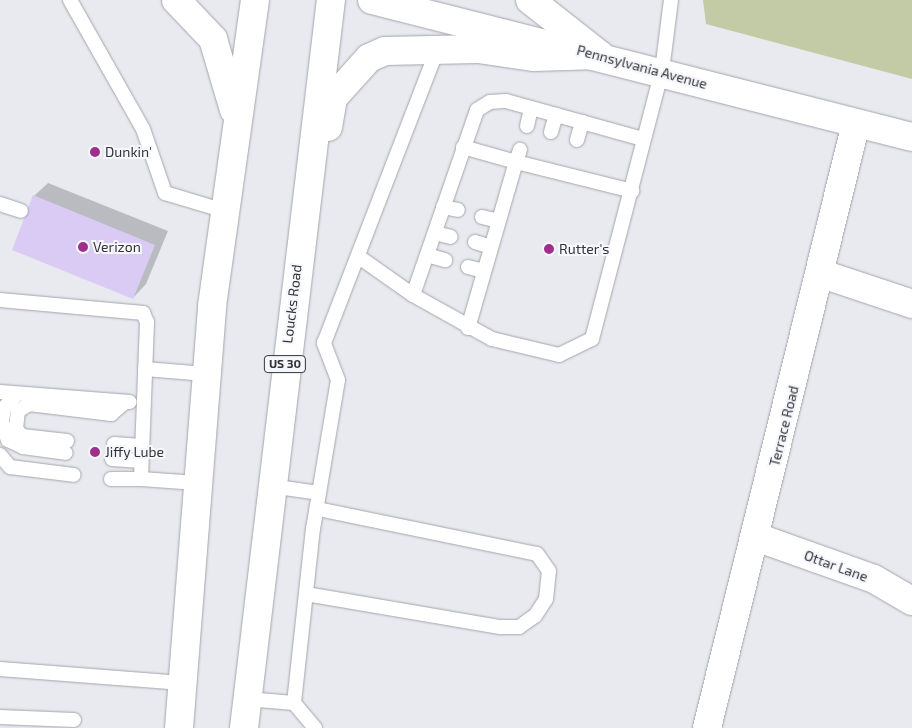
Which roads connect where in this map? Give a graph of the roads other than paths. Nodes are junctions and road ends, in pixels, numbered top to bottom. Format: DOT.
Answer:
graph roads {
  1 [pos="70,0"];
  2 [pos="176,0"];
  3 [pos="255,0"];
  4 [pos="331,0"];
  5 [pos="372,0"];
  6 [pos="530,0"];
  7 [pos="671,0"];
  8 [pos="437,50"];
  9 [pos="600,55"];
  10 [pos="662,71"];
  11 [pos="531,108"];
  12 [pos="556,115"];
  13 [pos="237,121"];
  14 [pos="582,122"];
  15 [pos="856,123"];
  16 [pos="527,126"];
  17 [pos="551,132"];
  18 [pos="912,137"];
  19 [pos="644,139"];
  20 [pos="576,140"];
  21 [pos="463,147"];
  22 [pos="518,156"];
  23 [pos="632,191"];
  24 [pos="0,204"];
  25 [pos="443,207"];
  26 [pos="458,210"];
  27 [pos="21,211"];
  28 [pos="225,212"];
  29 [pos="482,217"];
  30 [pos="499,221"];
  31 [pos="301,231"];
  32 [pos="434,233"];
  33 [pos="451,237"];
  34 [pos="475,242"];
  35 [pos="491,247"];
  36 [pos="427,255"];
  37 [pos="359,257"];
  38 [pos="445,260"];
  39 [pos="468,267"];
  40 [pos="484,271"];
  41 [pos="822,274"];
  42 [pos="414,295"];
  43 [pos="0,300"];
  44 [pos="912,304"];
  45 [pos="468,328"];
  46 [pos="145,369"];
  47 [pos="206,374"];
  48 [pos="0,392"];
  49 [pos="17,394"];
  50 [pos="143,402"];
  51 [pos="124,403"];
  52 [pos="141,446"];
  53 [pos="0,455"];
  54 [pos="141,461"];
  55 [pos="74,475"];
  56 [pos="111,479"];
  57 [pos="141,479"];
  58 [pos="197,483"];
  59 [pos="270,486"];
  60 [pos="319,494"];
  61 [pos="317,509"];
  62 [pos="756,537"];
  63 [pos="306,594"];
  64 [pos="912,601"];
  65 [pos="0,669"];
  66 [pos="182,683"];
  67 [pos="247,699"];
  68 [pos="294,703"];
  69 [pos="0,717"];
  70 [pos="74,720"];
  71 [pos="179,728"];
  72 [pos="244,728"];
  73 [pos="315,728"];
  74 [pos="707,728"];
  1 -- 28 [label="lane"];
  2 -- 13 [label="main road"];
  3 -- 13 [label="main road"];
  4 -- 31 [label="main road, Loucks Road / US 30"];
  5 -- 9 [label="main road, Pennsylvania Avenue"];
  6 -- 9 [label="main road"];
  7 -- 10 [label="lane"];
  8 -- 9 [label="main road"];
  8 -- 31 [label="main road"];
  8 -- 37 [label="lane"];
  9 -- 10 [label="main road, Pennsylvania Avenue"];
  10 -- 15 [label="main road, Pennsylvania Avenue"];
  10 -- 19 [label="lane"];
  11 -- 12 [label="lane"];
  11 -- 16 [label="lane"];
  11 -- 21 [label="lane"];
  12 -- 14 [label="lane"];
  12 -- 17 [label="lane"];
  13 -- 28 [label="main road"];
  14 -- 19 [label="lane"];
  14 -- 20 [label="lane"];
  15 -- 18 [label="main road, Pennsylvania Avenue"];
  15 -- 41 [label="main road, Terrace Road"];
  19 -- 23 [label="lane"];
  21 -- 22 [label="lane"];
  21 -- 25 [label="lane"];
  22 -- 23 [label="lane"];
  22 -- 30 [label="lane"];
  23 -- 45 [label="lane"];
  24 -- 27 [label="lane"];
  25 -- 26 [label="lane"];
  25 -- 32 [label="lane"];
  28 -- 47 [label="main road"];
  29 -- 30 [label="lane"];
  30 -- 35 [label="lane"];
  31 -- 59 [label="main road, Loucks Road / US 30"];
  32 -- 33 [label="lane"];
  32 -- 36 [label="lane"];
  34 -- 35 [label="lane"];
  35 -- 40 [label="lane"];
  36 -- 38 [label="lane"];
  36 -- 42 [label="lane"];
  37 -- 42 [label="lane"];
  37 -- 60 [label="lane"];
  39 -- 40 [label="lane"];
  40 -- 45 [label="lane"];
  41 -- 44 [label="main road"];
  41 -- 62 [label="main road, Terrace Road"];
  42 -- 45 [label="lane"];
  43 -- 46 [label="lane"];
  46 -- 47 [label="lane"];
  46 -- 50 [label="lane"];
  47 -- 58 [label="main road"];
  48 -- 49 [label="lane"];
  49 -- 51 [label="lane"];
  49 -- 51 [label="lane"];
  50 -- 51 [label="lane"];
  50 -- 52 [label="lane"];
  52 -- 54 [label="lane"];
  52 -- 54 [label="lane"];
  53 -- 55 [label="lane"];
  54 -- 57 [label="lane"];
  56 -- 57 [label="lane"];
  57 -- 58 [label="lane"];
  58 -- 66 [label="main road"];
  59 -- 60 [label="lane"];
  59 -- 67 [label="main road, Loucks Road / US 30"];
  60 -- 61 [label="lane"];
  61 -- 63 [label="lane"];
  61 -- 63 [label="lane"];
  62 -- 64 [label="main road, Ottar Lane"];
  62 -- 74 [label="main road, Terrace Road"];
  63 -- 68 [label="lane"];
  65 -- 66 [label="lane"];
  66 -- 71 [label="main road"];
  67 -- 68 [label="lane"];
  67 -- 72 [label="main road, Loucks Road / US 30"];
  68 -- 73 [label="lane"];
  69 -- 70 [label="lane"];
}
